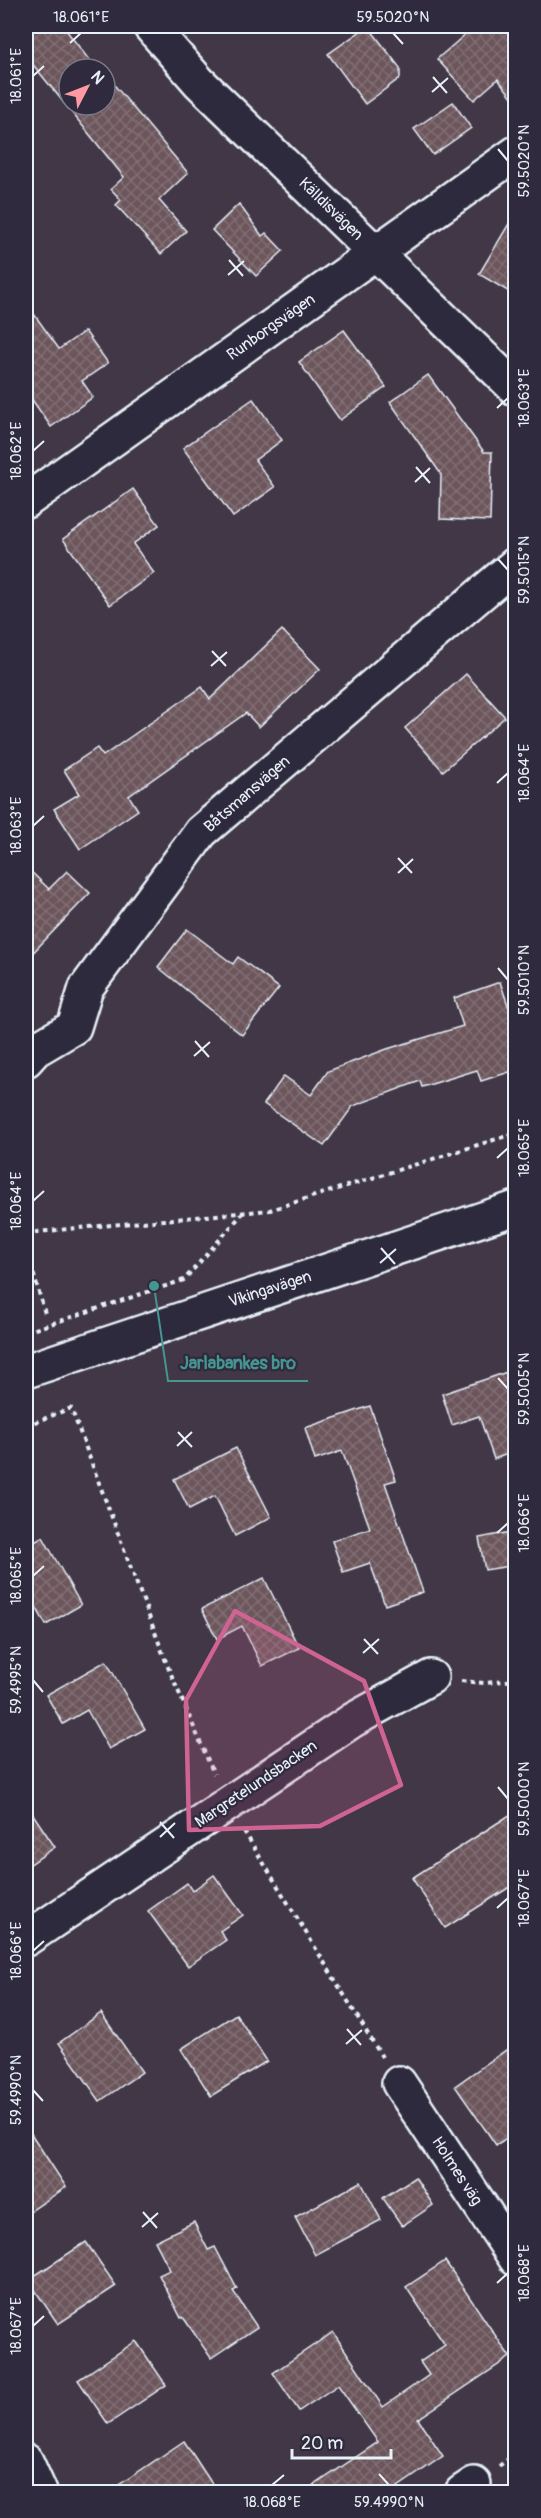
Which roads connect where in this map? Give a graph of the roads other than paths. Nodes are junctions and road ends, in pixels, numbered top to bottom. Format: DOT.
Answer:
graph roads {
  1 [pos="150,26"];
  2 [pos="516,153"];
  3 [pos="376,253"];
  4 [pos="516,389"];
  5 [pos="27,496"];
  6 [pos="516,564"];
  7 [pos="26,1060"];
  8 [pos="516,1208"];
  9 [pos="26,1371"];
  10 [pos="431,1677"];
  11 [pos="26,1939"];
  12 [pos="399,2083"];
  13 [pos="516,2259"];
  14 [pos="26,2461"];
  15 [pos="40,2493"];
  1 -- 3 [label="street, Källdisvägen"];
  2 -- 3 [label="street, Runborgsvägen"];
  3 -- 4 [label="street, Källdisvägen"];
  3 -- 5 [label="street, Runborgsvägen"];
  6 -- 7 [label="street, Båtsmansvägen"];
  8 -- 9 [label="street, Vikingavägen"];
  10 -- 11 [label="street, Margretelundsbacken"];
  12 -- 13 [label="street, Holmes väg"];
  14 -- 15 [label="street"];
}
